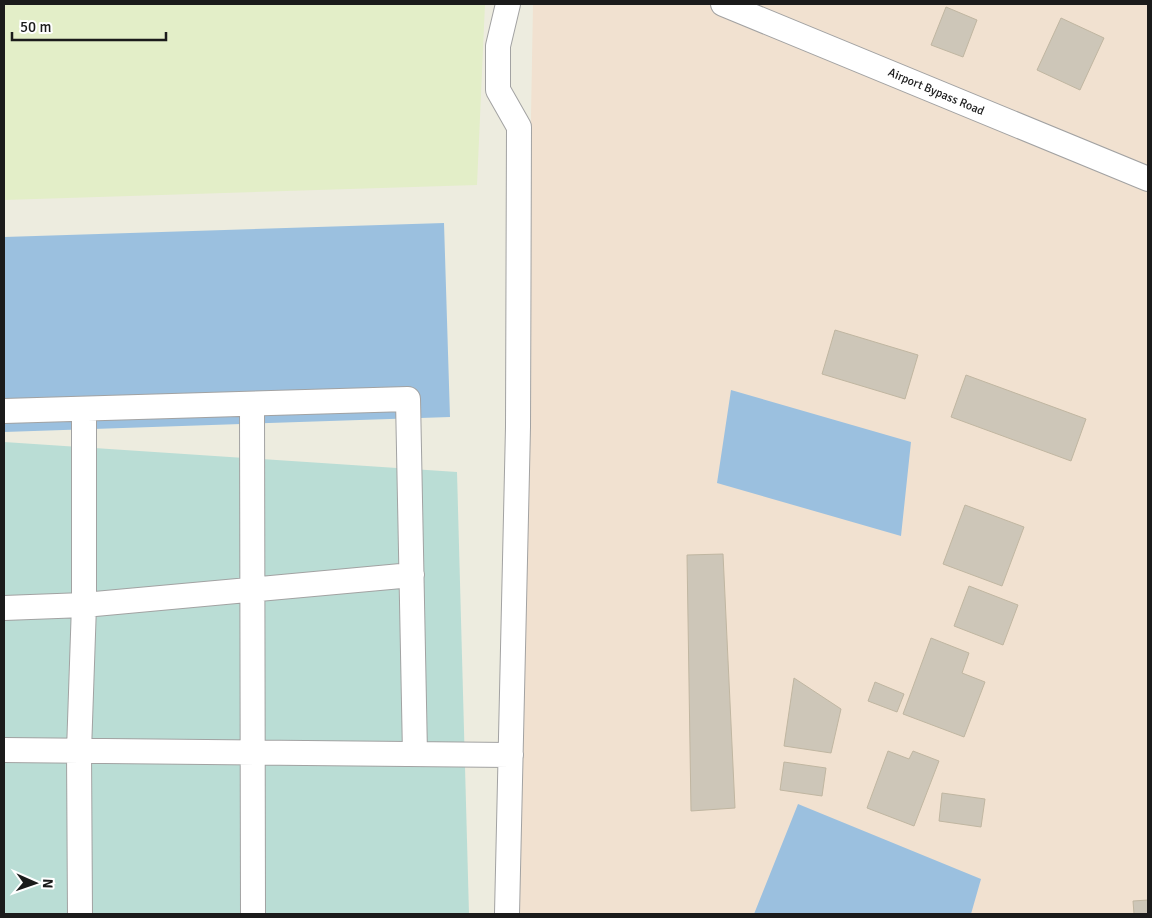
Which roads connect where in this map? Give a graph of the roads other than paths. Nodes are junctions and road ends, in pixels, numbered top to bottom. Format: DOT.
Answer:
graph roads {
  1 [pos="508,4"];
  2 [pos="723,4"];
  3 [pos="1148,179"];
  4 [pos="252,404"];
  5 [pos="84,409"];
  6 [pos="4,412"];
  7 [pos="412,575"];
  8 [pos="251,590"];
  9 [pos="84,605"];
  10 [pos="4,608"];
  11 [pos="4,750"];
  12 [pos="79,751"];
  13 [pos="252,752"];
  14 [pos="415,754"];
  15 [pos="511,755"];
  16 [pos="80,914"];
  17 [pos="253,914"];
  18 [pos="507,914"];
  1 -- 15 [label="street"];
  2 -- 3 [label="street, Airport Bypass Road"];
  4 -- 5 [label="street"];
  4 -- 7 [label="street"];
  4 -- 8 [label="street"];
  5 -- 6 [label="street"];
  5 -- 9 [label="street"];
  7 -- 8 [label="street"];
  7 -- 14 [label="street"];
  8 -- 9 [label="street"];
  8 -- 13 [label="street"];
  9 -- 10 [label="street"];
  9 -- 12 [label="street"];
  11 -- 12 [label="street"];
  12 -- 13 [label="street"];
  12 -- 16 [label="street"];
  13 -- 14 [label="street"];
  13 -- 17 [label="street"];
  14 -- 15 [label="street"];
  15 -- 18 [label="street"];
}
